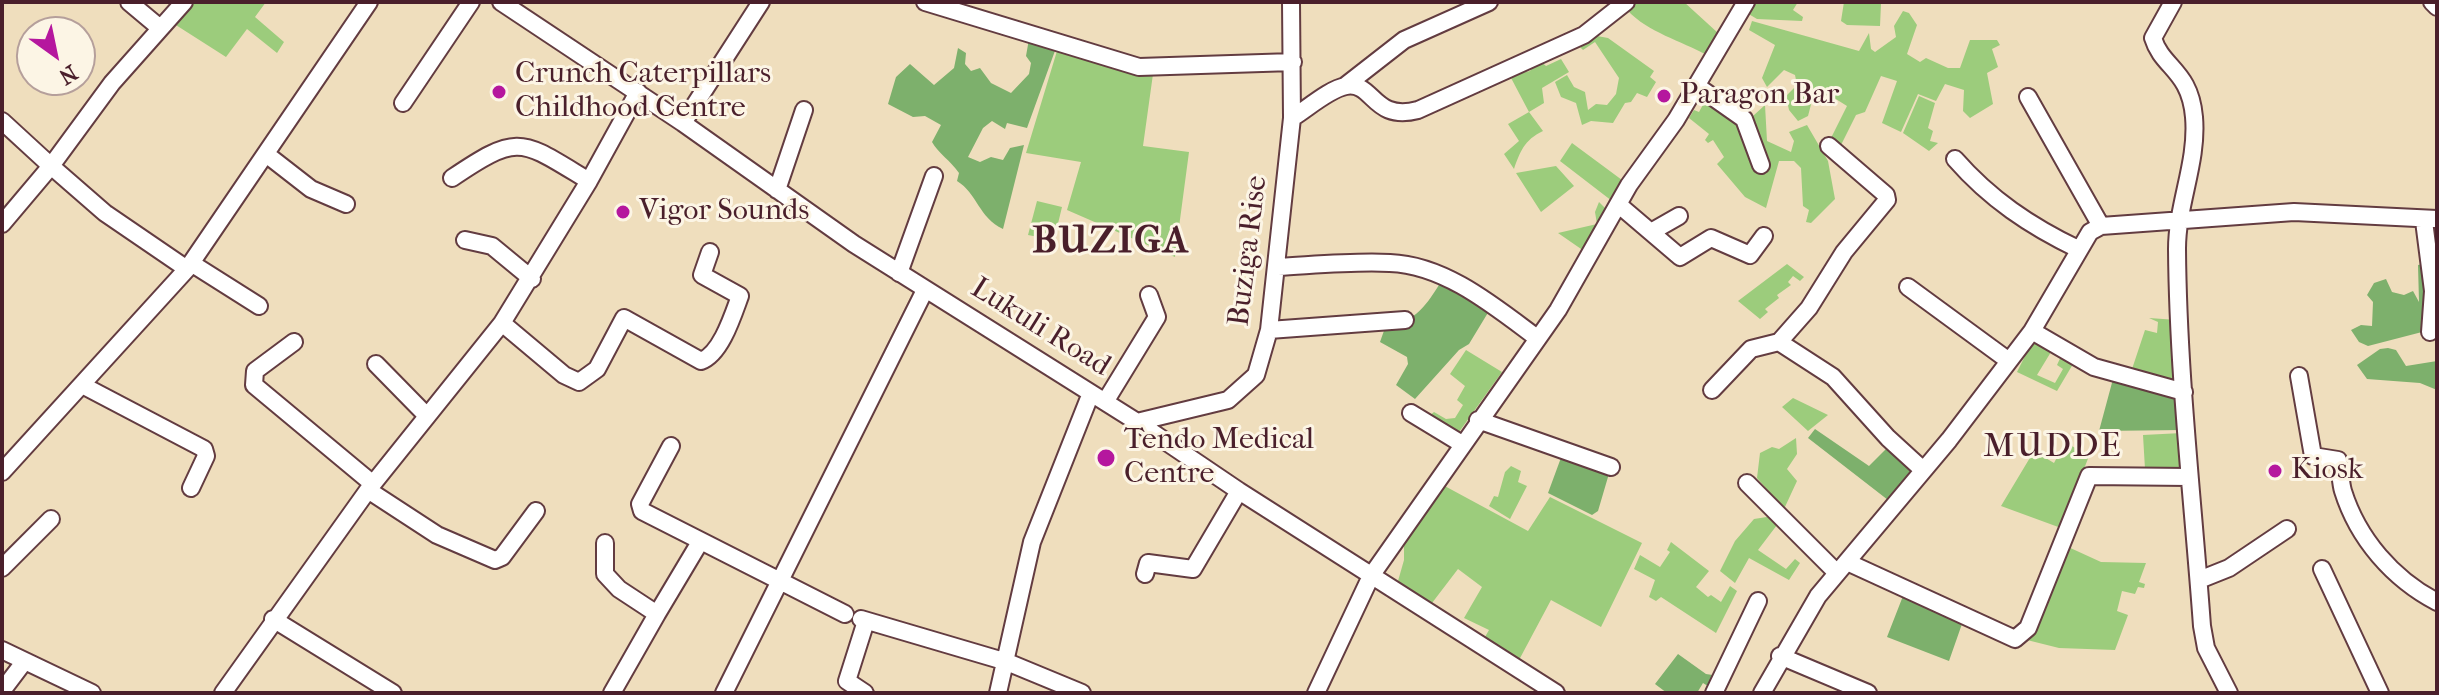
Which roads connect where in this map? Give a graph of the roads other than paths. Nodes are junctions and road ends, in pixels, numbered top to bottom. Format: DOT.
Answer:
graph roads {
  1 [pos="129,2"];
  2 [pos="184,2"];
  3 [pos="369,2"];
  4 [pos="471,2"];
  5 [pos="501,2"];
  6 [pos="761,2"];
  7 [pos="925,2"];
  8 [pos="1291,2"];
  9 [pos="1489,2"];
  10 [pos="1626,2"];
  11 [pos="1746,2"];
  12 [pos="2173,2"];
  13 [pos="2432,2"];
  14 [pos="2437,7"];
  15 [pos="160,28"];
  16 [pos="1293,62"];
  17 [pos="1345,86"];
  18 [pos="1697,86"];
  19 [pos="638,92"];
  20 [pos="2028,97"];
  21 [pos="403,103"];
  22 [pos="804,110"];
  23 [pos="1292,118"];
  24 [pos="2,121"];
  25 [pos="683,123"];
  26 [pos="1829,146"];
  27 [pos="266,154"];
  28 [pos="1955,159"];
  29 [pos="1761,165"];
  30 [pos="51,166"];
  31 [pos="934,176"];
  32 [pos="452,178"];
  33 [pos="589,181"];
  34 [pos="777,190"];
  35 [pos="346,204"];
  36 [pos="1619,205"];
  37 [pos="1679,216"];
  38 [pos="2177,219"];
  39 [pos="2430,220"];
  40 [pos="2,224"];
  41 [pos="2101,226"];
  42 [pos="1651,232"];
  43 [pos="1764,236"];
  44 [pos="465,240"];
  45 [pos="2078,249"];
  46 [pos="710,252"];
  47 [pos="189,266"];
  48 [pos="1278,267"];
  49 [pos="899,273"];
  50 [pos="532,279"];
  51 [pos="1908,287"];
  52 [pos="925,290"];
  53 [pos="1149,295"];
  54 [pos="259,306"];
  55 [pos="1405,320"];
  56 [pos="502,323"];
  57 [pos="1269,330"];
  58 [pos="2032,331"];
  59 [pos="2430,332"];
  60 [pos="1537,338"];
  61 [pos="294,342"];
  62 [pos="1779,342"];
  63 [pos="2009,361"];
  64 [pos="376,364"];
  65 [pos="2299,376"];
  66 [pos="82,385"];
  67 [pos="1712,390"];
  68 [pos="2184,392"];
  69 [pos="1098,397"];
  70 [pos="1411,413"];
  71 [pos="427,416"];
  72 [pos="1478,420"];
  73 [pos="1137,422"];
  74 [pos="1462,444"];
  75 [pos="671,446"];
  76 [pos="1611,467"];
  77 [pos="1923,470"];
  78 [pos="2,472"];
  79 [pos="2189,477"];
  80 [pos="1747,483"];
  81 [pos="370,487"];
  82 [pos="191,488"];
  83 [pos="1239,491"];
  84 [pos="536,511"];
  85 [pos="51,519"];
  86 [pos="2287,529"];
  87 [pos="700,542"];
  88 [pos="605,543"];
  89 [pos="1842,567"];
  90 [pos="2,568"];
  91 [pos="2322,569"];
  92 [pos="1145,574"];
  93 [pos="1371,576"];
  94 [pos="2199,580"];
  95 [pos="780,582"];
  96 [pos="1758,601"];
  97 [pos="2437,602"];
  98 [pos="657,614"];
  99 [pos="857,618"];
  100 [pos="273,619"];
  101 [pos="2,650"];
  102 [pos="1780,656"];
  103 [pos="24,662"];
  104 [pos="1007,662"];
  105 [pos="2,691"];
  106 [pos="92,693"];
  107 [pos="223,693"];
  108 [pos="393,693"];
  109 [pos="612,693"];
  110 [pos="724,693"];
  111 [pos="865,693"];
  112 [pos="998,693"];
  113 [pos="1082,693"];
  114 [pos="1316,693"];
  115 [pos="1556,693"];
  116 [pos="1714,693"];
  117 [pos="1762,693"];
  118 [pos="1868,693"];
  119 [pos="2229,693"];
  120 [pos="2380,693"];
  1 -- 15 [label="street"];
  2 -- 15 [label="street"];
  3 -- 27 [label="street"];
  4 -- 21 [label="street"];
  5 -- 19 [label="street, Lukuli Road"];
  6 -- 25 [label="street"];
  7 -- 16 [label="street"];
  8 -- 16 [label="street, Buziga Rise"];
  9 -- 17 [label="street"];
  10 -- 17 [label="street"];
  11 -- 18 [label="street"];
  12 -- 38 [label="street"];
  13 -- 14 [label="street"];
  15 -- 30 [label="street"];
  16 -- 23 [label="street, Buziga Rise"];
  17 -- 23 [label="street"];
  18 -- 29 [label="street"];
  18 -- 36 [label="street"];
  19 -- 25 [label="street, Lukuli Road"];
  19 -- 33 [label="street"];
  20 -- 41 [label="street"];
  22 -- 34 [label="street"];
  23 -- 48 [label="street, Buziga Rise"];
  24 -- 30 [label="street"];
  25 -- 34 [label="street, Lukuli Road"];
  26 -- 62 [label="street"];
  27 -- 35 [label="street"];
  27 -- 47 [label="street"];
  28 -- 45 [label="street"];
  30 -- 40 [label="street"];
  30 -- 47 [label="street"];
  31 -- 49 [label="street"];
  32 -- 33 [label="street"];
  33 -- 50 [label="street"];
  34 -- 49 [label="street, Lukuli Road"];
  36 -- 42 [label="street"];
  36 -- 60 [label="street"];
  37 -- 42 [label="street"];
  38 -- 39 [label="street"];
  38 -- 41 [label="street"];
  38 -- 68 [label="street"];
  39 -- 59 [label="street"];
  41 -- 45 [label="street"];
  42 -- 43 [label="street"];
  44 -- 50 [label="street"];
  45 -- 58 [label="street"];
  46 -- 56 [label="street"];
  47 -- 54 [label="street"];
  47 -- 66 [label="street"];
  48 -- 57 [label="street, Buziga Rise"];
  48 -- 60 [label="street"];
  49 -- 52 [label="street, Lukuli Road"];
  50 -- 56 [label="street"];
  51 -- 63 [label="street"];
  52 -- 69 [label="street, Lukuli Road"];
  52 -- 95 [label="street"];
  53 -- 69 [label="street"];
  55 -- 57 [label="street"];
  56 -- 71 [label="street"];
  57 -- 73 [label="street, Buziga Rise"];
  58 -- 63 [label="street"];
  58 -- 68 [label="street"];
  60 -- 72 [label="street"];
  61 -- 81 [label="street"];
  62 -- 67 [label="street"];
  62 -- 77 [label="street"];
  63 -- 77 [label="street"];
  64 -- 71 [label="street"];
  65 -- 97 [label="street"];
  66 -- 78 [label="street"];
  66 -- 82 [label="street"];
  68 -- 79 [label="street"];
  69 -- 73 [label="street, Lukuli Road"];
  69 -- 104 [label="street"];
  70 -- 74 [label="street"];
  71 -- 81 [label="street"];
  72 -- 74 [label="street"];
  72 -- 76 [label="street"];
  73 -- 83 [label="street, Lukuli Road"];
  74 -- 93 [label="street"];
  75 -- 87 [label="street"];
  77 -- 89 [label="street"];
  79 -- 89 [label="street"];
  79 -- 94 [label="street"];
  80 -- 89 [label="street"];
  81 -- 84 [label="street"];
  81 -- 100 [label="street"];
  83 -- 92 [label="street"];
  83 -- 93 [label="street, Lukuli Road"];
  85 -- 90 [label="street"];
  86 -- 94 [label="street"];
  87 -- 95 [label="street"];
  87 -- 98 [label="street"];
  88 -- 98 [label="street"];
  89 -- 102 [label="street"];
  91 -- 120 [label="street"];
  93 -- 114 [label="street"];
  93 -- 115 [label="street, Lukuli Road"];
  94 -- 119 [label="street"];
  95 -- 99 [label="street"];
  95 -- 110 [label="street"];
  96 -- 116 [label="street"];
  98 -- 109 [label="street"];
  99 -- 104 [label="street"];
  99 -- 111 [label="street"];
  100 -- 107 [label="street"];
  100 -- 108 [label="street"];
  101 -- 103 [label="street"];
  102 -- 117 [label="street"];
  102 -- 118 [label="street"];
  103 -- 105 [label="street"];
  103 -- 106 [label="street"];
  104 -- 112 [label="street"];
  104 -- 113 [label="street"];
}
